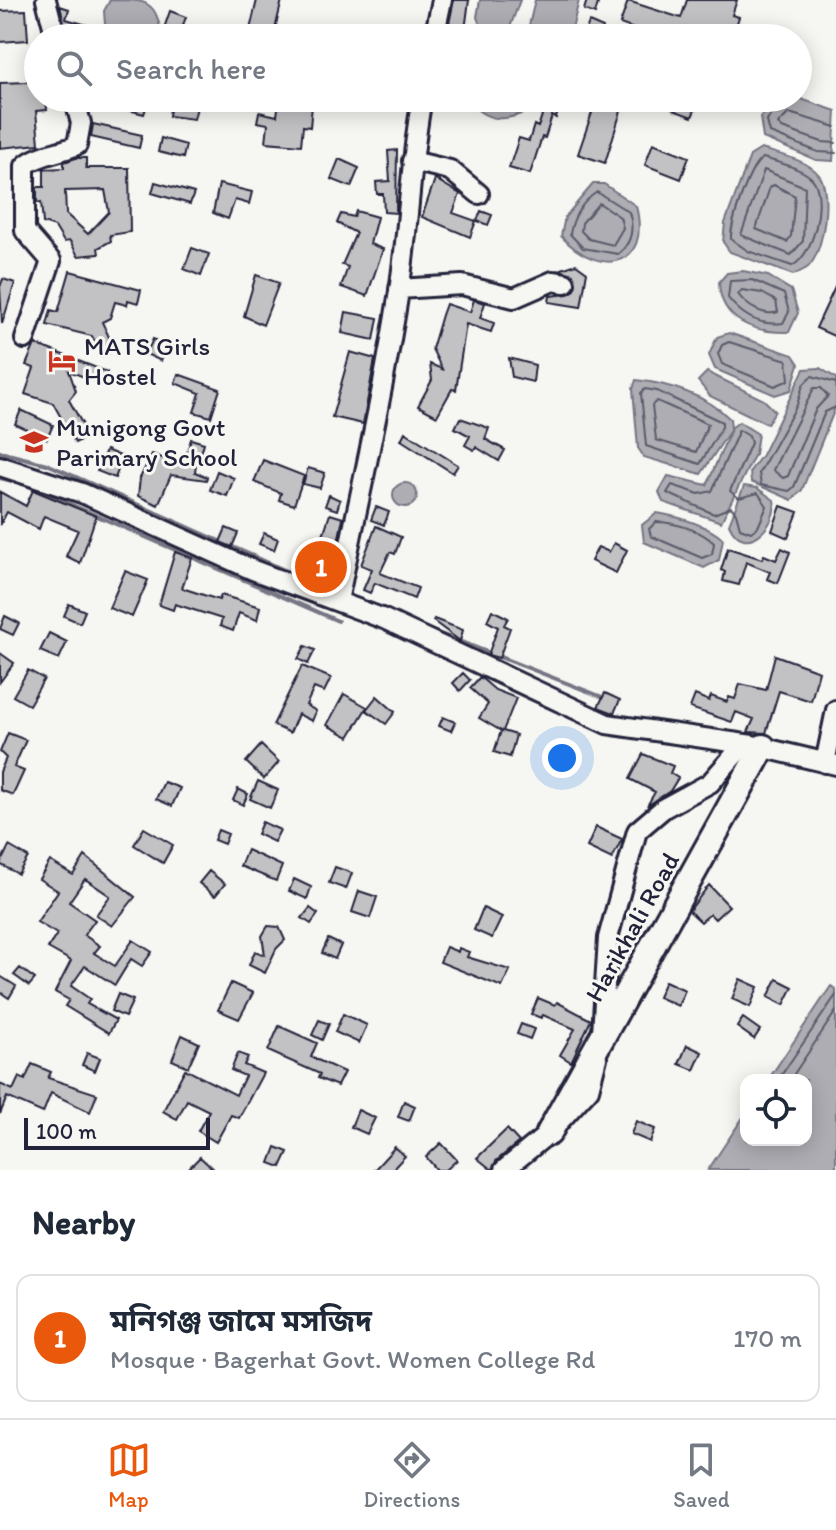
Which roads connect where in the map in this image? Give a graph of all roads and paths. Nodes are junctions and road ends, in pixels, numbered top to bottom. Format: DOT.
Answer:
graph roads {
  1 [pos="46,0"];
  2 [pos="442,0"];
  3 [pos="52,24"];
  4 [pos="437,24"];
  5 [pos="78,112"];
  6 [pos="420,112"];
  7 [pos="412,161"];
  8 [pos="479,194"];
  9 [pos="565,283"];
  10 [pos="399,289"];
  11 [pos="25,339"];
  12 [pos="0,466"];
  13 [pos="338,601"];
  14 [pos="836,710"];
  15 [pos="758,746"];
  16 [pos="831,764"];
  17 [pos="549,1133"];
  18 [pos="504,1170"];
  1 -- 3 [label="street"];
  2 -- 4 [label="street"];
  5 -- 11 [label="street"];
  6 -- 7 [label="street"];
  7 -- 8 [label="street"];
  7 -- 10 [label="street"];
  9 -- 10 [label="street"];
  10 -- 13 [label="street"];
  12 -- 13 [label="street"];
  13 -- 15 [label="street"];
  14 -- 16 [label="street"];
  15 -- 16 [label="street"];
  15 -- 17 [label="main road, Harikhali Road"];
  15 -- 17 [label="street"];
  17 -- 18 [label="street"];
}
